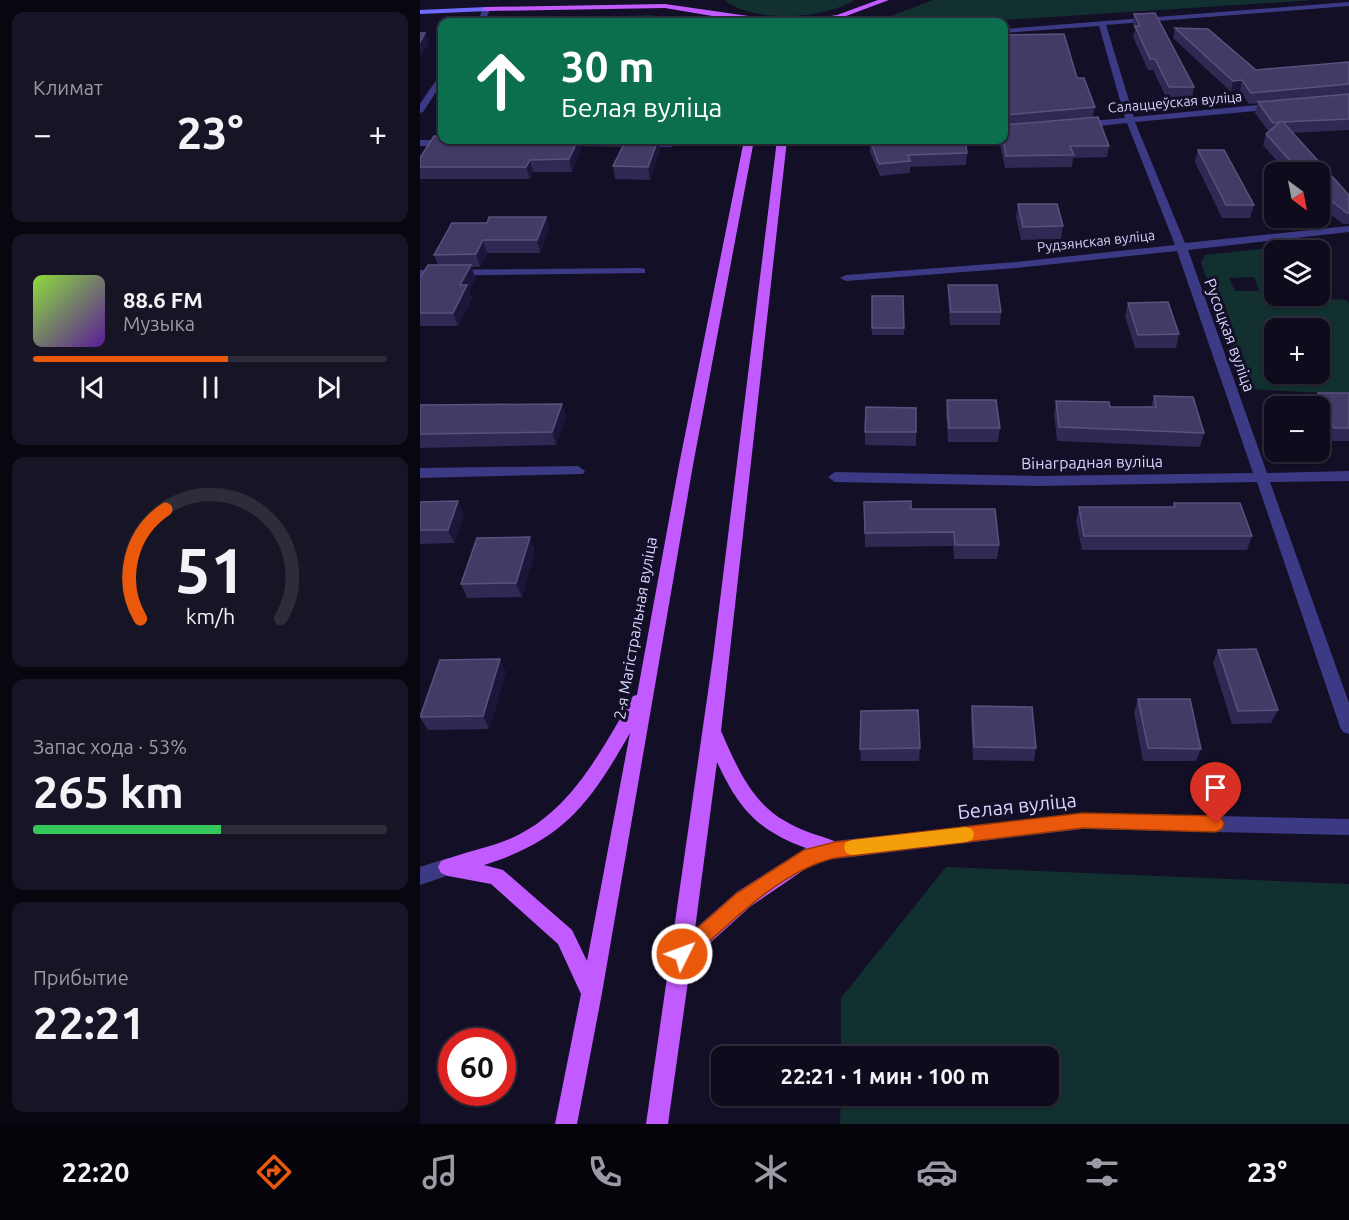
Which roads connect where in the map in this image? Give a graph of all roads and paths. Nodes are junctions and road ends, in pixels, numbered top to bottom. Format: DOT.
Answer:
graph roads {
  1 [pos="590,0"];
  2 [pos="873,0"];
  3 [pos="885,0"];
  4 [pos="1349,4"];
  5 [pos="710,6"];
  6 [pos="486,9"];
  7 [pos="856,11"];
  8 [pos="420,12"];
  9 [pos="483,18"];
  10 [pos="732,18"];
  11 [pos="739,18"];
  12 [pos="831,18"];
  13 [pos="840,18"];
  14 [pos="1102,23"];
  15 [pos="1008,30"];
  16 [pos="438,84"];
  17 [pos="1292,105"];
  18 [pos="420,110"];
  19 [pos="1130,120"];
  20 [pos="1073,125"];
  21 [pos="420,143"];
  22 [pos="438,143"];
  23 [pos="552,144"];
  24 [pos="672,144"];
  25 [pos="748,144"];
  26 [pos="781,144"];
  27 [pos="1349,229"];
  28 [pos="1181,246"];
  29 [pos="641,271"];
  30 [pos="420,273"];
  31 [pos="846,278"];
  32 [pos="578,471"];
  33 [pos="420,473"];
  34 [pos="1349,476"];
  35 [pos="835,477"];
  36 [pos="1263,477"];
  37 [pos="645,692"];
  38 [pos="1349,727"];
  39 [pos="712,730"];
  40 [pos="1349,827"];
  41 [pos="835,850"];
  42 [pos="448,867"];
  43 [pos="420,876"];
  44 [pos="682,954"];
  45 [pos="592,993"];
  46 [pos="566,1124"];
  47 [pos="657,1124"];
  1 -- 6 [label="main road"];
  2 -- 7 [label="main road"];
  3 -- 7 [label="main road"];
  4 -- 14 [label="street"];
  5 -- 11 [label="main road"];
  6 -- 8 [label="street"];
  6 -- 9 [label="street"];
  6 -- 10 [label="main road"];
  7 -- 12 [label="main road"];
  7 -- 13 [label="main road"];
  14 -- 15 [label="street"];
  14 -- 19 [label="street, Русоцкая вуліца"];
  16 -- 18 [label="street"];
  17 -- 19 [label="street, Салаццеўская вуліца"];
  19 -- 20 [label="street, Салаццеўская вуліца"];
  19 -- 28 [label="street, Русоцкая вуліца"];
  21 -- 22 [label="street"];
  23 -- 24 [label="street"];
  25 -- 37 [label="main road, 2-я Магістральная вуліца"];
  26 -- 39 [label="main road"];
  27 -- 28 [label="street, Рудзянская вуліца"];
  28 -- 31 [label="street, Рудзянская вуліца"];
  28 -- 36 [label="street, Русоцкая вуліца"];
  29 -- 30 [label="street"];
  32 -- 33 [label="street"];
  34 -- 36 [label="street, Вінаградная вуліца"];
  35 -- 36 [label="street, Вінаградная вуліца"];
  36 -- 38 [label="street, Русоцкая вуліца"];
  37 -- 42 [label="main road"];
  37 -- 45 [label="main road, 2-я Магістральная вуліца"];
  39 -- 41 [label="main road"];
  39 -- 44 [label="main road"];
  40 -- 41 [label="street, Белая вуліца"];
  41 -- 44 [label="main road"];
  42 -- 43 [label="street"];
  42 -- 45 [label="main road"];
  44 -- 47 [label="main road"];
  45 -- 46 [label="main road, 2-я Магістральная вуліца"];
}
